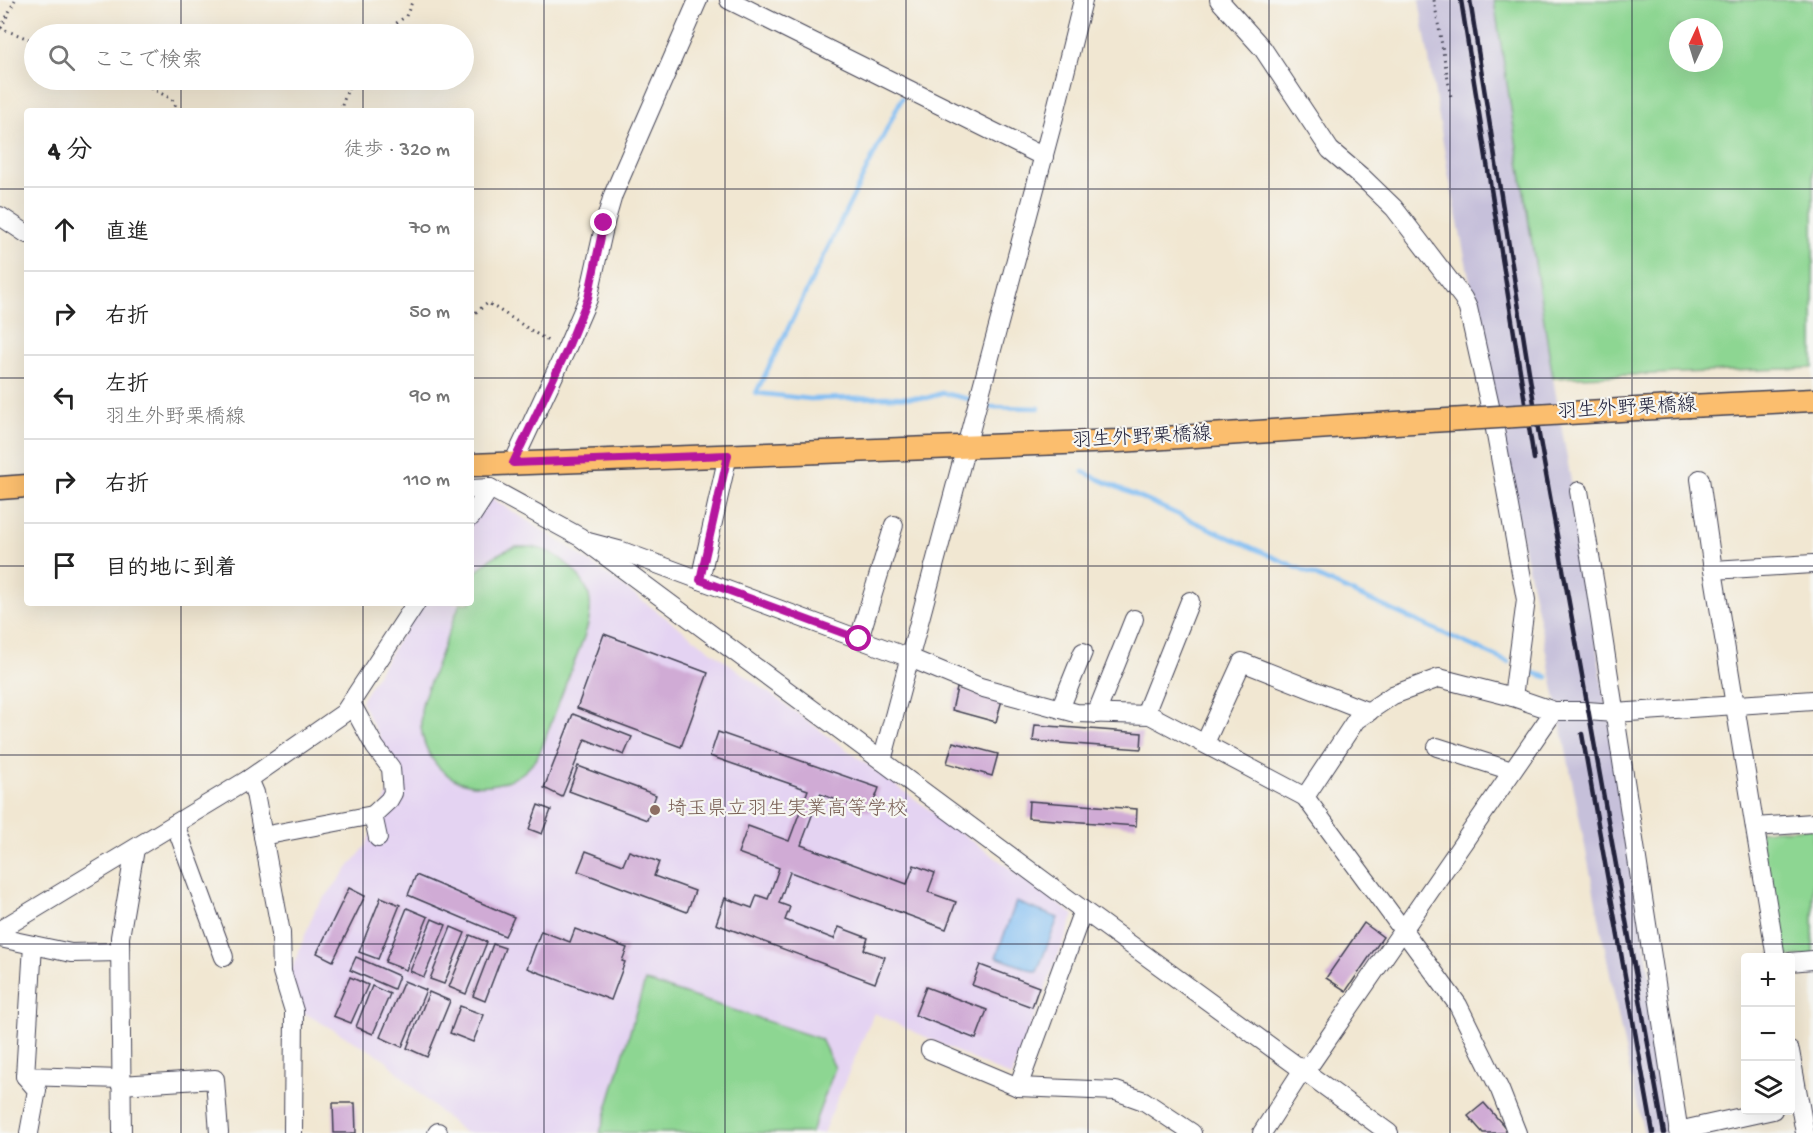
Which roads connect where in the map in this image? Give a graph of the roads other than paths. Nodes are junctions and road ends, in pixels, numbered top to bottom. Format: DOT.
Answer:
graph roads {
  1 [pos="698,0"];
  2 [pos="729,0"];
  3 [pos="1083,0"];
  4 [pos="1219,0"];
  5 [pos="1044,157"];
  6 [pos="0,216"];
  7 [pos="24,232"];
  8 [pos="1813,400"];
  9 [pos="967,447"];
  10 [pos="728,455"];
  11 [pos="513,463"];
  12 [pos="474,465"];
  13 [pos="1700,479"];
  14 [pos="24,486"];
  15 [pos="0,488"];
  16 [pos="490,488"];
  17 [pos="474,489"];
  18 [pos="1579,491"];
  19 [pos="474,512"];
  20 [pos="894,525"];
  21 [pos="588,542"];
  22 [pos="1813,564"];
  23 [pos="1713,570"];
  24 [pos="700,580"];
  25 [pos="1190,601"];
  26 [pos="414,606"];
  27 [pos="1134,619"];
  28 [pos="859,639"];
  29 [pos="1083,652"];
  30 [pos="910,658"];
  31 [pos="1513,697"];
  32 [pos="1813,700"];
  33 [pos="351,703"];
  34 [pos="1735,705"];
  35 [pos="1060,709"];
  36 [pos="1554,711"];
  37 [pos="1369,712"];
  38 [pos="1614,713"];
  39 [pos="1096,714"];
  40 [pos="1145,714"];
  41 [pos="1205,743"];
  42 [pos="1437,747"];
  43 [pos="882,761"];
  44 [pos="1512,771"];
  45 [pos="249,778"];
  46 [pos="1305,797"];
  47 [pos="373,815"];
  48 [pos="175,824"];
  49 [pos="1813,824"];
  50 [pos="1755,827"];
  51 [pos="263,836"];
  52 [pos="378,838"];
  53 [pos="135,849"];
  54 [pos="1083,910"];
  55 [pos="1402,929"];
  56 [pos="0,930"];
  57 [pos="0,939"];
  58 [pos="33,945"];
  59 [pos="120,952"];
  60 [pos="1775,953"];
  61 [pos="224,957"];
  62 [pos="1813,960"];
  63 [pos="1795,962"];
  64 [pos="930,1050"];
  65 [pos="1793,1061"];
  66 [pos="1302,1071"];
  67 [pos="26,1076"];
  68 [pos="121,1082"];
  69 [pos="1018,1087"];
  70 [pos="1801,1104"];
  71 [pos="1752,1115"];
  72 [pos="1679,1132"];
  73 [pos="29,1133"];
  74 [pos="122,1133"];
  75 [pos="219,1133"];
  76 [pos="293,1133"];
  77 [pos="1192,1133"];
  78 [pos="1262,1133"];
  79 [pos="1389,1133"];
  80 [pos="1517,1133"];
  81 [pos="1806,1133"];
  1 -- 11 [label="street"];
  2 -- 5 [label="street"];
  3 -- 5 [label="street"];
  4 -- 31 [label="street"];
  5 -- 9 [label="street"];
  6 -- 7 [label="street"];
  8 -- 9 [label="main road, 羽生外野栗橋線, bridge"];
  9 -- 10 [label="main road, 羽生外野栗橋線"];
  9 -- 30 [label="street"];
  10 -- 11 [label="main road, 羽生外野栗橋線"];
  10 -- 24 [label="street"];
  11 -- 12 [label="main road, 羽生外野栗橋線"];
  13 -- 23 [label="street"];
  14 -- 15 [label="main road"];
  16 -- 17 [label="street"];
  16 -- 19 [label="street"];
  16 -- 21 [label="street"];
  18 -- 38 [label="street"];
  20 -- 28 [label="street"];
  21 -- 24 [label="street"];
  21 -- 43 [label="street"];
  22 -- 23 [label="street"];
  23 -- 34 [label="street"];
  24 -- 28 [label="street"];
  25 -- 40 [label="street"];
  26 -- 33 [label="street"];
  27 -- 39 [label="street"];
  28 -- 30 [label="street"];
  29 -- 35 [label="street"];
  30 -- 35 [label="street"];
  30 -- 43 [label="street"];
  31 -- 36 [label="street"];
  31 -- 37 [label="street"];
  32 -- 34 [label="street"];
  33 -- 45 [label="street"];
  33 -- 47 [label="street"];
  34 -- 38 [label="street"];
  34 -- 50 [label="street"];
  35 -- 39 [label="street"];
  36 -- 38 [label="street"];
  36 -- 44 [label="street"];
  37 -- 41 [label="street"];
  37 -- 46 [label="street"];
  38 -- 72 [label="street"];
  39 -- 40 [label="street"];
  40 -- 41 [label="street"];
  41 -- 46 [label="street"];
  42 -- 44 [label="street"];
  43 -- 54 [label="street"];
  44 -- 55 [label="street"];
  45 -- 48 [label="street"];
  45 -- 51 [label="street"];
  46 -- 55 [label="street"];
  47 -- 51 [label="street"];
  47 -- 52 [label="street"];
  48 -- 53 [label="street"];
  48 -- 61 [label="street"];
  49 -- 50 [label="street"];
  50 -- 60 [label="street"];
  51 -- 76 [label="street"];
  53 -- 56 [label="street"];
  53 -- 59 [label="street"];
  54 -- 66 [label="street"];
  54 -- 69 [label="street"];
  55 -- 66 [label="street"];
  55 -- 80 [label="street"];
  57 -- 58 [label="street"];
  58 -- 59 [label="street"];
  58 -- 67 [label="street"];
  59 -- 68 [label="street"];
  62 -- 63 [label="street"];
  64 -- 69 [label="street"];
  65 -- 70 [label="street"];
  66 -- 78 [label="street"];
  66 -- 79 [label="street"];
  67 -- 68 [label="street"];
  67 -- 73 [label="street"];
  68 -- 74 [label="street"];
  68 -- 75 [label="street"];
  69 -- 77 [label="street"];
  70 -- 81 [label="street"];
  71 -- 72 [label="street"];
}
